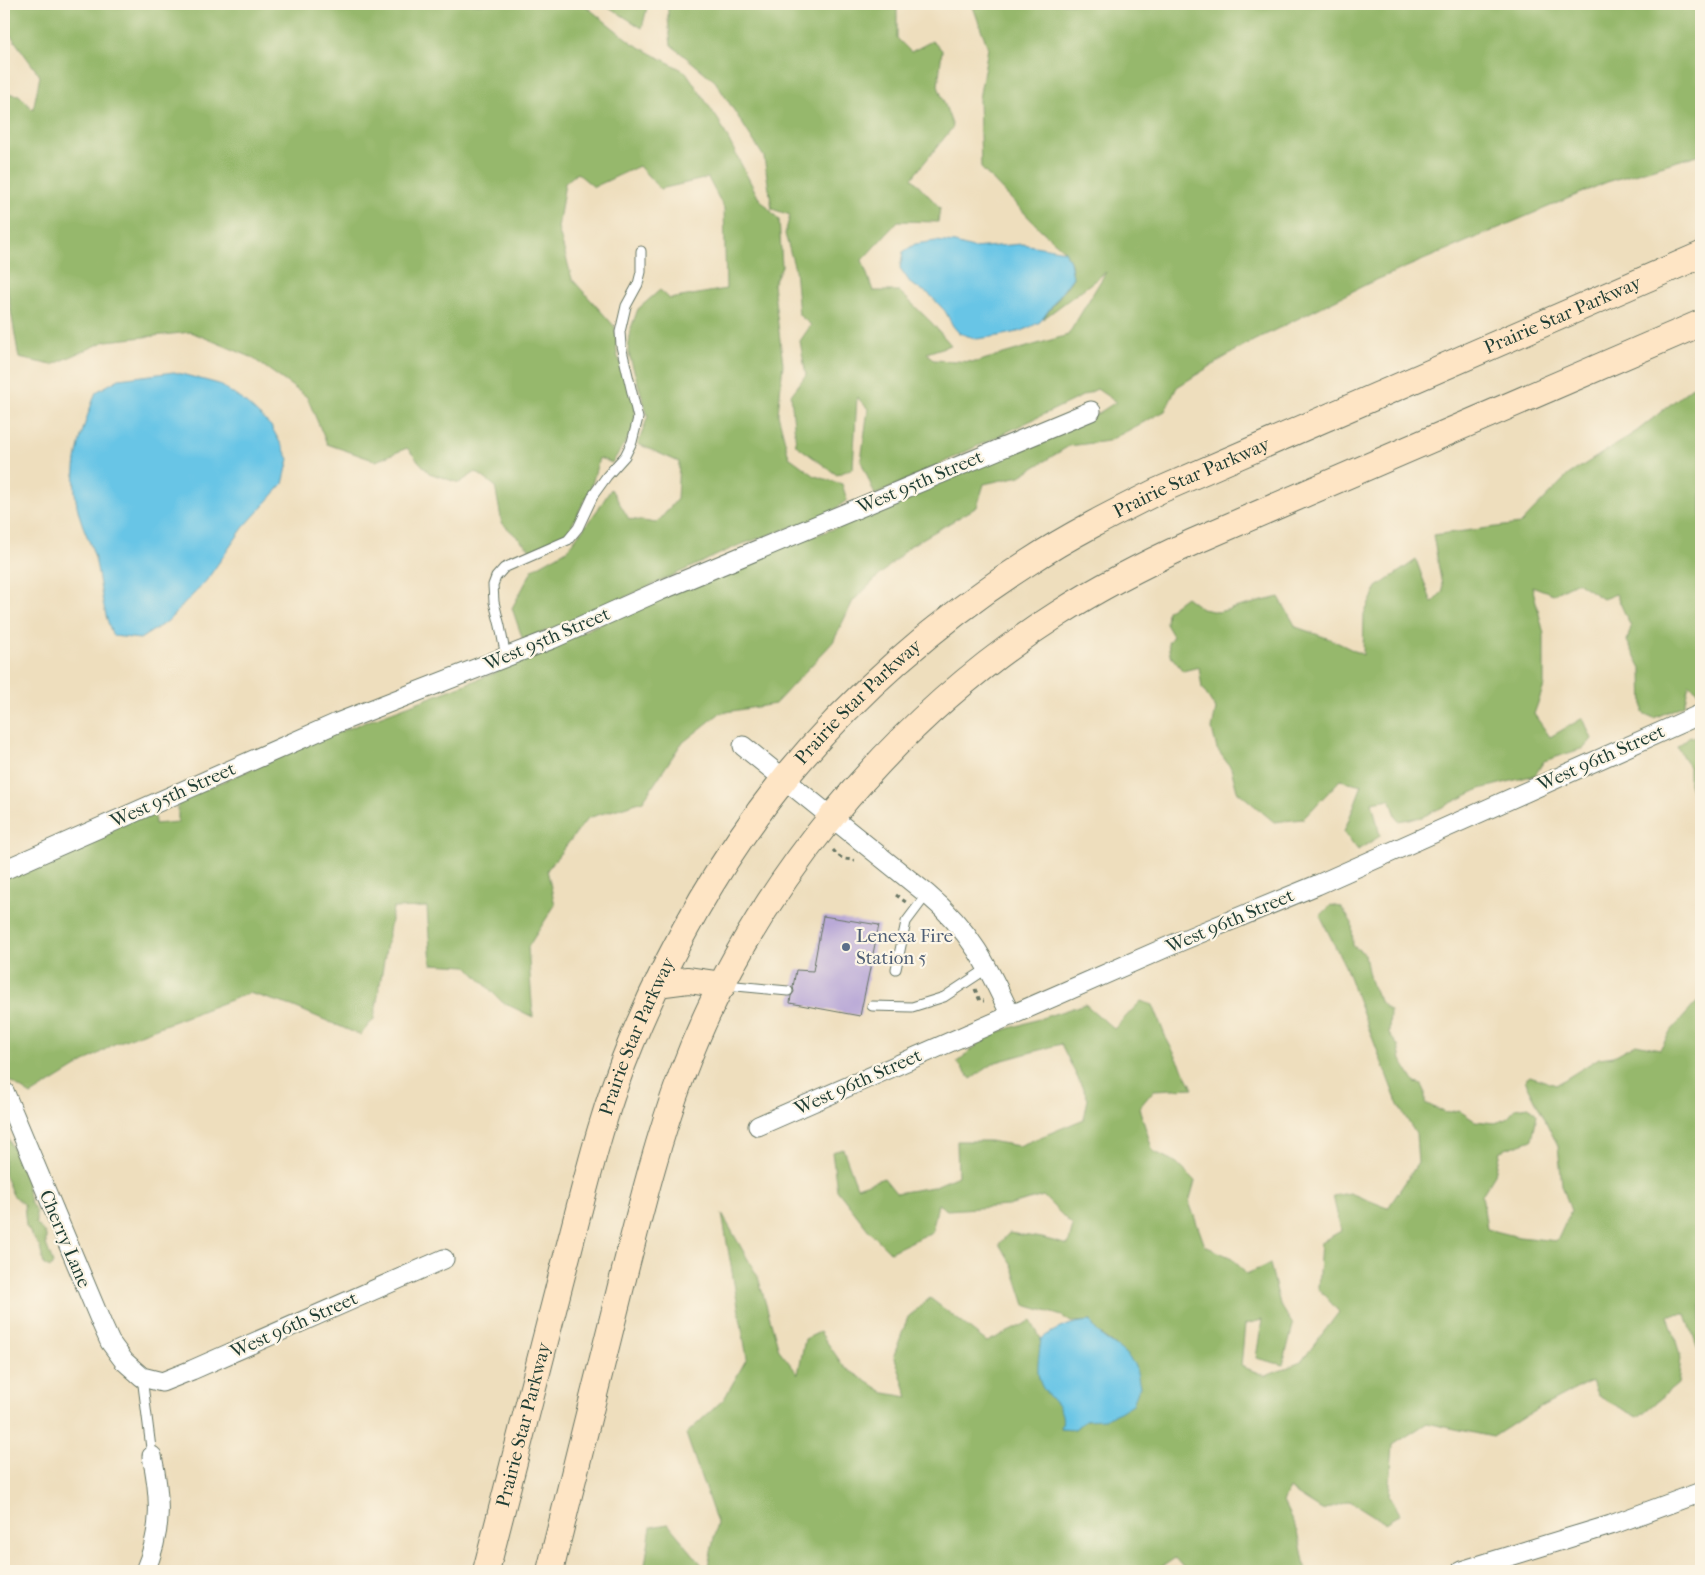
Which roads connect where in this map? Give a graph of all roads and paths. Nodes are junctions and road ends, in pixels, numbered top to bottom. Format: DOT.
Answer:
graph roads {
  1 [pos="641,251"];
  2 [pos="1701,255"];
  3 [pos="1701,323"];
  4 [pos="1091,411"];
  5 [pos="506,657"];
  6 [pos="1701,714"];
  7 [pos="743,746"];
  8 [pos="785,779"];
  9 [pos="832,816"];
  10 [pos="4,870"];
  11 [pos="927,894"];
  12 [pos="988,968"];
  13 [pos="896,969"];
  14 [pos="657,984"];
  15 [pos="723,985"];
  16 [pos="788,991"];
  17 [pos="872,1006"];
  18 [pos="1011,1016"];
  19 [pos="4,1091"];
  20 [pos="758,1126"];
  21 [pos="444,1258"];
  22 [pos="142,1377"];
  23 [pos="152,1456"];
  24 [pos="1701,1492"];
  25 [pos="145,1571"];
  26 [pos="486,1571"];
  27 [pos="550,1571"];
  28 [pos="1461,1571"];
  1 -- 5 [label="lane"];
  2 -- 8 [label="main road, Prairie Star Parkway"];
  3 -- 9 [label="main road"];
  4 -- 5 [label="street, West 95th Street"];
  5 -- 10 [label="street, West 95th Street"];
  6 -- 18 [label="street, West 96th Street"];
  7 -- 8 [label="street"];
  8 -- 9 [label="street"];
  8 -- 14 [label="main road, Prairie Star Parkway"];
  9 -- 11 [label="street"];
  9 -- 15 [label="main road"];
  11 -- 12 [label="street"];
  11 -- 13 [label="lane"];
  12 -- 17 [label="lane"];
  12 -- 18 [label="street"];
  14 -- 15 [label="main road"];
  14 -- 26 [label="main road, Prairie Star Parkway"];
  15 -- 16 [label="lane"];
  15 -- 27 [label="main road"];
  18 -- 20 [label="street, West 96th Street"];
  19 -- 22 [label="street, Cherry Lane"];
  21 -- 22 [label="street, West 96th Street"];
  22 -- 23 [label="lane"];
  23 -- 25 [label="street"];
  24 -- 28 [label="street"];
}
